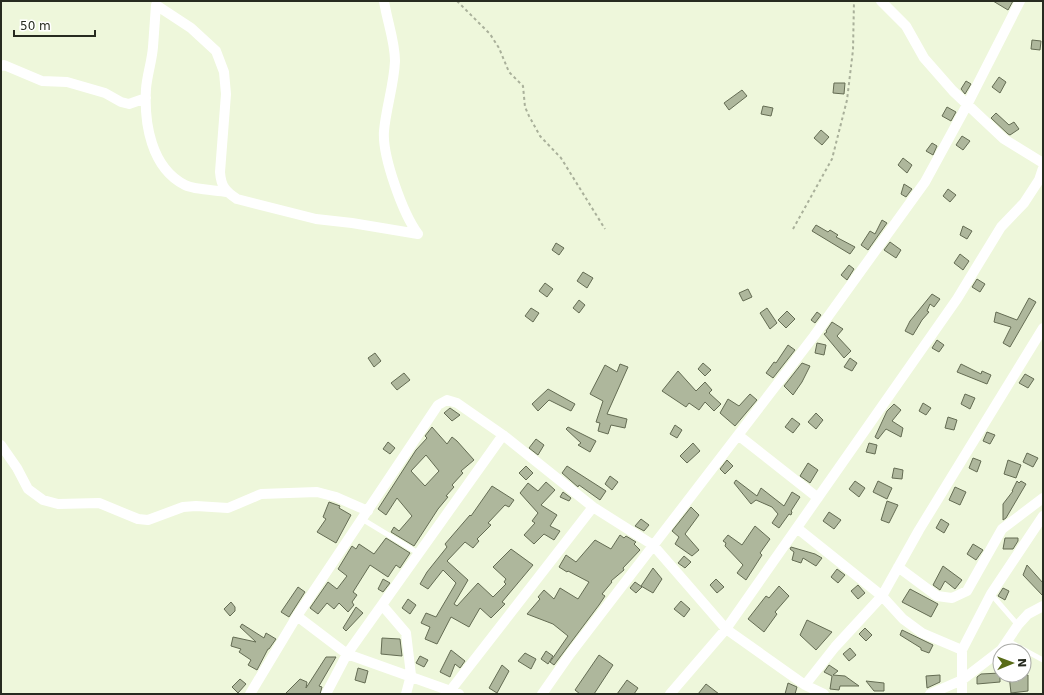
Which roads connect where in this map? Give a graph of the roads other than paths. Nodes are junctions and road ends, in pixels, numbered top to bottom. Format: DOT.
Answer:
graph roads {
  1 [pos="384,1"];
  2 [pos="881,1"];
  3 [pos="1020,1"];
  4 [pos="1,66"];
  5 [pos="146,98"];
  6 [pos="968,105"];
  7 [pos="1043,163"];
  8 [pos="1043,168"];
  9 [pos="227,192"];
  10 [pos="1043,328"];
  11 [pos="503,435"];
  12 [pos="738,435"];
  13 [pos="1,445"];
  14 [pos="818,498"];
  15 [pos="1043,498"];
  16 [pos="593,507"];
  17 [pos="365,515"];
  18 [pos="1043,516"];
  19 [pos="796,528"];
  20 [pos="653,545"];
  21 [pos="418,553"];
  22 [pos="898,567"];
  23 [pos="991,594"];
  24 [pos="882,596"];
  25 [pos="382,605"];
  26 [pos="1043,606"];
  27 [pos="297,616"];
  28 [pos="1018,625"];
  29 [pos="726,629"];
  30 [pos="1008,641"];
  31 [pos="962,650"];
  32 [pos="347,654"];
  33 [pos="1043,660"];
  34 [pos="411,675"];
  35 [pos="962,680"];
  36 [pos="804,685"];
  37 [pos="454,692"];
  38 [pos="250,694"];
  39 [pos="326,694"];
  40 [pos="406,694"];
  41 [pos="542,694"];
  42 [pos="670,694"];
  43 [pos="824,694"];
  44 [pos="930,694"];
  45 [pos="962,694"];
  1 -- 9 [label="street"];
  2 -- 6 [label="street"];
  3 -- 6 [label="street"];
  4 -- 5 [label="street"];
  5 -- 9 [label="street"];
  5 -- 9 [label="street"];
  6 -- 7 [label="street"];
  6 -- 12 [label="street"];
  8 -- 14 [label="street"];
  10 -- 22 [label="street"];
  11 -- 16 [label="street"];
  11 -- 17 [label="street"];
  11 -- 21 [label="street"];
  12 -- 14 [label="street"];
  12 -- 20 [label="street"];
  13 -- 17 [label="street"];
  14 -- 19 [label="street"];
  15 -- 22 [label="street"];
  16 -- 20 [label="street"];
  16 -- 37 [label="street"];
  17 -- 21 [label="lane"];
  17 -- 27 [label="street"];
  18 -- 23 [label="street"];
  19 -- 24 [label="street"];
  19 -- 29 [label="street"];
  20 -- 29 [label="street"];
  20 -- 41 [label="street"];
  21 -- 25 [label="street"];
  22 -- 24 [label="street"];
  23 -- 28 [label="lane"];
  23 -- 31 [label="street"];
  24 -- 31 [label="street"];
  24 -- 36 [label="street"];
  25 -- 32 [label="street"];
  25 -- 34 [label="street"];
  26 -- 28 [label="street"];
  27 -- 32 [label="street"];
  27 -- 38 [label="street"];
  28 -- 30 [label="street"];
  29 -- 36 [label="street"];
  29 -- 42 [label="street"];
  30 -- 33 [label="lane"];
  30 -- 35 [label="street"];
  31 -- 35 [label="street"];
  32 -- 34 [label="street"];
  32 -- 39 [label="street"];
  34 -- 37 [label="street"];
  34 -- 40 [label="street"];
  35 -- 44 [label="street"];
  35 -- 45 [label="street"];
  36 -- 43 [label="street"];
}
